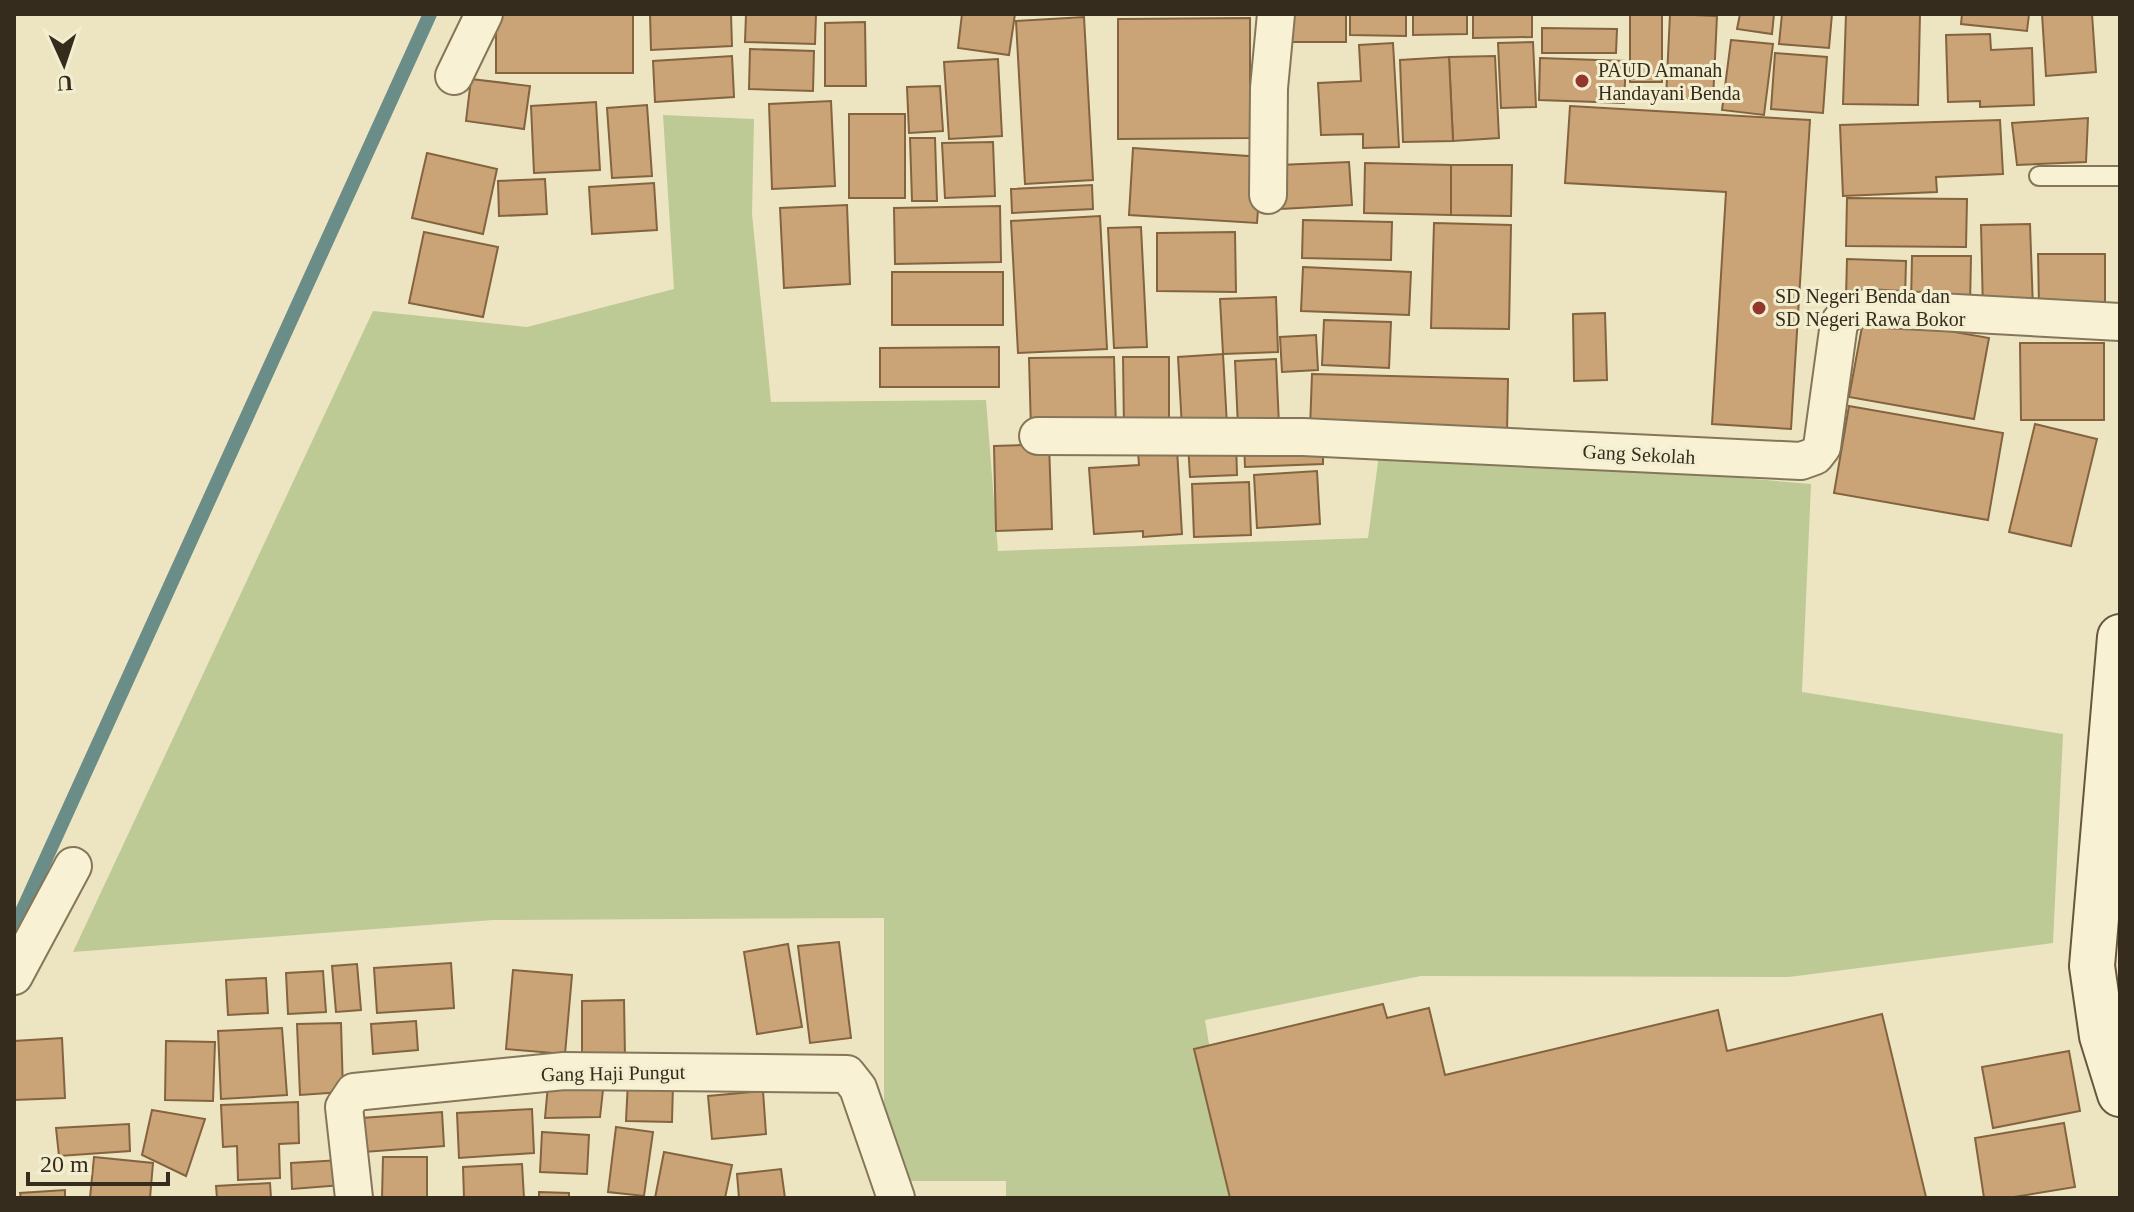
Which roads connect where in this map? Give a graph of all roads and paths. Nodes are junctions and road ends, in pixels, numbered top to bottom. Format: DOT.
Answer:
graph roads {
  1 [pos="484,14"];
  2 [pos="1276,14"];
  3 [pos="454,76"];
  4 [pos="2039,176"];
  5 [pos="2120,176"];
  6 [pos="1268,195"];
  7 [pos="2120,322"];
  8 [pos="1038,436"];
  9 [pos="2120,637"];
  10 [pos="73,866"];
  11 [pos="14,976"];
  12 [pos="2120,1094"];
  13 [pos="354,1198"];
  14 [pos="896,1198"];
  1 -- 3 [label="street"];
  2 -- 6 [label="street"];
  4 -- 5 [label="lane"];
  7 -- 8 [label="street, Gang Sekolah"];
  9 -- 12 [label="main road"];
  10 -- 11 [label="street"];
  13 -- 14 [label="street, Gang Haji Pungut"];
}
